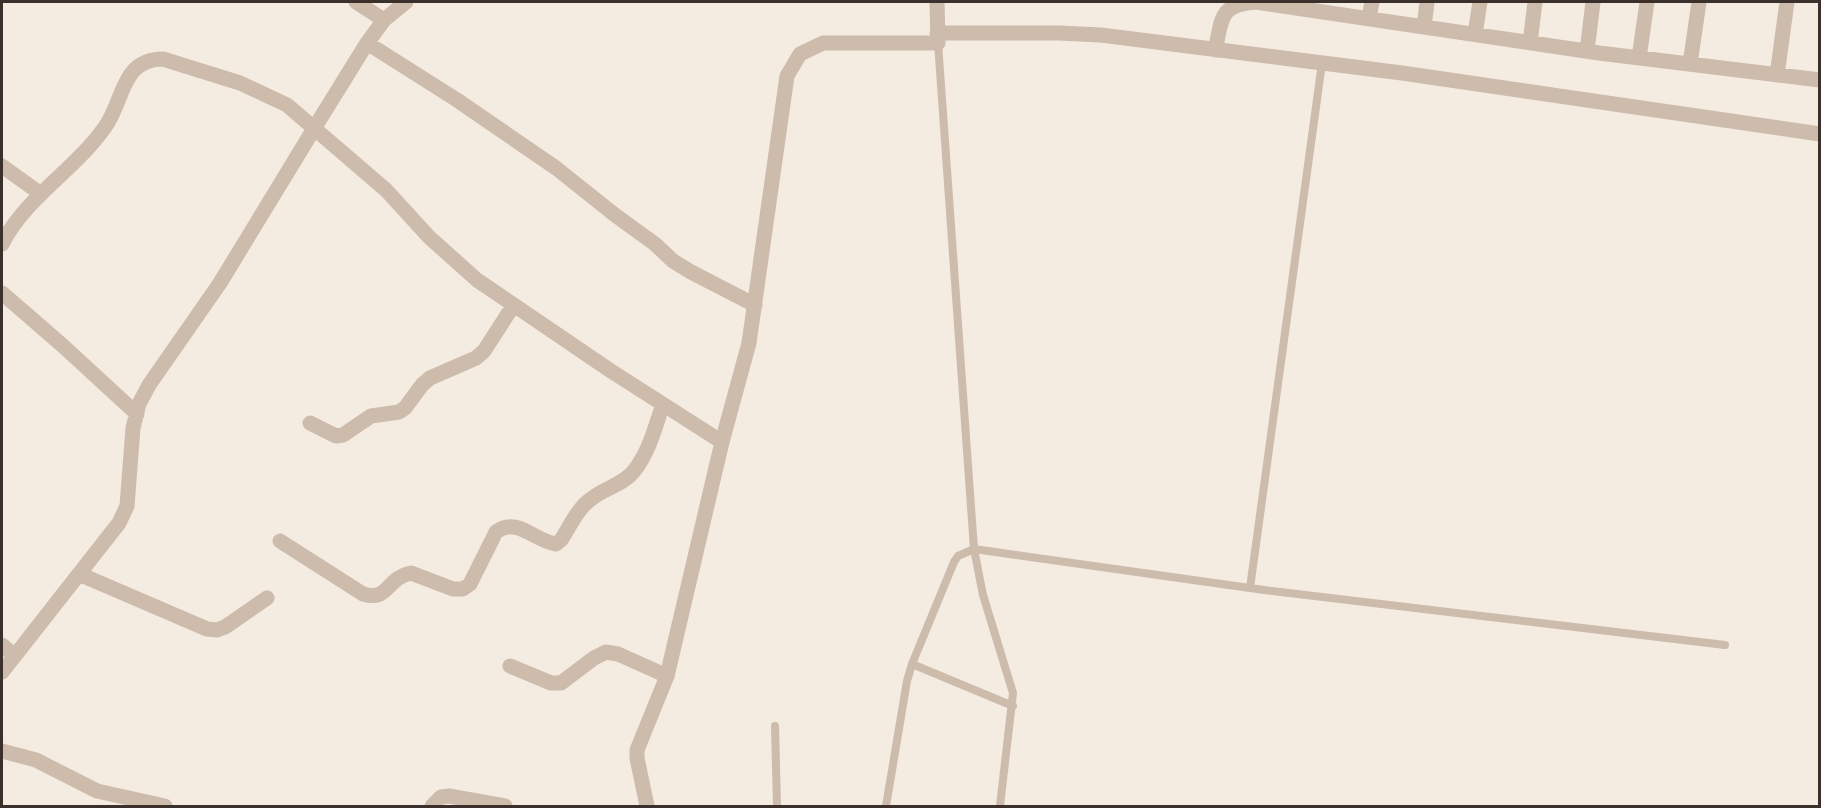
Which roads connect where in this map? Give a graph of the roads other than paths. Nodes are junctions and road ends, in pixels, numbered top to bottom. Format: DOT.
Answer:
graph roads {
  1 [pos="356,2"];
  2 [pos="406,2"];
  3 [pos="937,2"];
  4 [pos="1372,2"];
  5 [pos="1428,2"];
  6 [pos="1480,2"];
  7 [pos="1535,2"];
  8 [pos="1593,2"];
  9 [pos="1647,2"];
  10 [pos="1699,2"];
  11 [pos="1787,2"];
  12 [pos="1318,6"];
  13 [pos="1369,18"];
  14 [pos="384,20"];
  15 [pos="1424,27"];
  16 [pos="1475,34"];
  17 [pos="938,38"];
  18 [pos="367,43"];
  19 [pos="1530,43"];
  20 [pos="1215,50"];
  21 [pos="1587,51"];
  22 [pos="1639,58"];
  23 [pos="1322,63"];
  24 [pos="1690,64"];
  25 [pos="1777,75"];
  26 [pos="1820,80"];
  27 [pos="315,127"];
  28 [pos="1820,134"];
  29 [pos="2,166"];
  30 [pos="41,194"];
  31 [pos="2,244"];
  32 [pos="2,293"];
  33 [pos="755,305"];
  34 [pos="513,306"];
  35 [pos="663,404"];
  36 [pos="136,414"];
  37 [pos="310,423"];
  38 [pos="722,442"];
  39 [pos="280,541"];
  40 [pos="974,549"];
  41 [pos="79,574"];
  42 [pos="1250,588"];
  43 [pos="267,598"];
  44 [pos="2,645"];
  45 [pos="1725,645"];
  46 [pos="15,656"];
  47 [pos="912,664"];
  48 [pos="510,666"];
  49 [pos="2,672"];
  50 [pos="668,676"];
  51 [pos="1013,706"];
  52 [pos="775,726"];
  53 [pos="2,751"];
  54 [pos="133,803"];
  55 [pos="165,807"];
  56 [pos="432,807"];
  57 [pos="505,807"];
  58 [pos="647,807"];
  59 [pos="777,807"];
  60 [pos="886,807"];
  61 [pos="999,807"];
  1 -- 14 [label="street"];
  2 -- 14 [label="street"];
  3 -- 17 [label="street"];
  4 -- 13 [label="street"];
  5 -- 15 [label="street"];
  6 -- 16 [label="street"];
  7 -- 19 [label="street"];
  8 -- 21 [label="street"];
  9 -- 22 [label="street"];
  10 -- 24 [label="street"];
  11 -- 25 [label="street"];
  12 -- 13 [label="street"];
  12 -- 20 [label="street"];
  13 -- 15 [label="street"];
  14 -- 18 [label="street"];
  15 -- 16 [label="street"];
  16 -- 19 [label="street"];
  17 -- 20 [label="street"];
  17 -- 33 [label="street"];
  17 -- 40 [label="lane"];
  18 -- 27 [label="street"];
  18 -- 33 [label="street"];
  19 -- 21 [label="street"];
  20 -- 23 [label="street"];
  21 -- 22 [label="street"];
  22 -- 24 [label="street"];
  23 -- 28 [label="street"];
  23 -- 42 [label="lane"];
  24 -- 25 [label="street"];
  25 -- 26 [label="street"];
  27 -- 30 [label="street"];
  27 -- 34 [label="street"];
  27 -- 36 [label="street"];
  29 -- 30 [label="street"];
  30 -- 31 [label="street"];
  32 -- 36 [label="street"];
  33 -- 38 [label="street"];
  34 -- 35 [label="street"];
  34 -- 37 [label="street"];
  35 -- 38 [label="street"];
  35 -- 39 [label="street"];
  36 -- 41 [label="street"];
  38 -- 50 [label="street"];
  40 -- 42 [label="lane"];
  40 -- 47 [label="lane"];
  40 -- 51 [label="lane"];
  41 -- 43 [label="street"];
  41 -- 46 [label="street"];
  42 -- 45 [label="lane"];
  44 -- 46 [label="street"];
  46 -- 49 [label="street"];
  47 -- 51 [label="lane"];
  47 -- 60 [label="lane"];
  48 -- 50 [label="street"];
  50 -- 58 [label="street"];
  51 -- 61 [label="lane"];
  52 -- 59 [label="lane"];
  53 -- 54 [label="street"];
  54 -- 55 [label="street"];
  56 -- 57 [label="street"];
}
